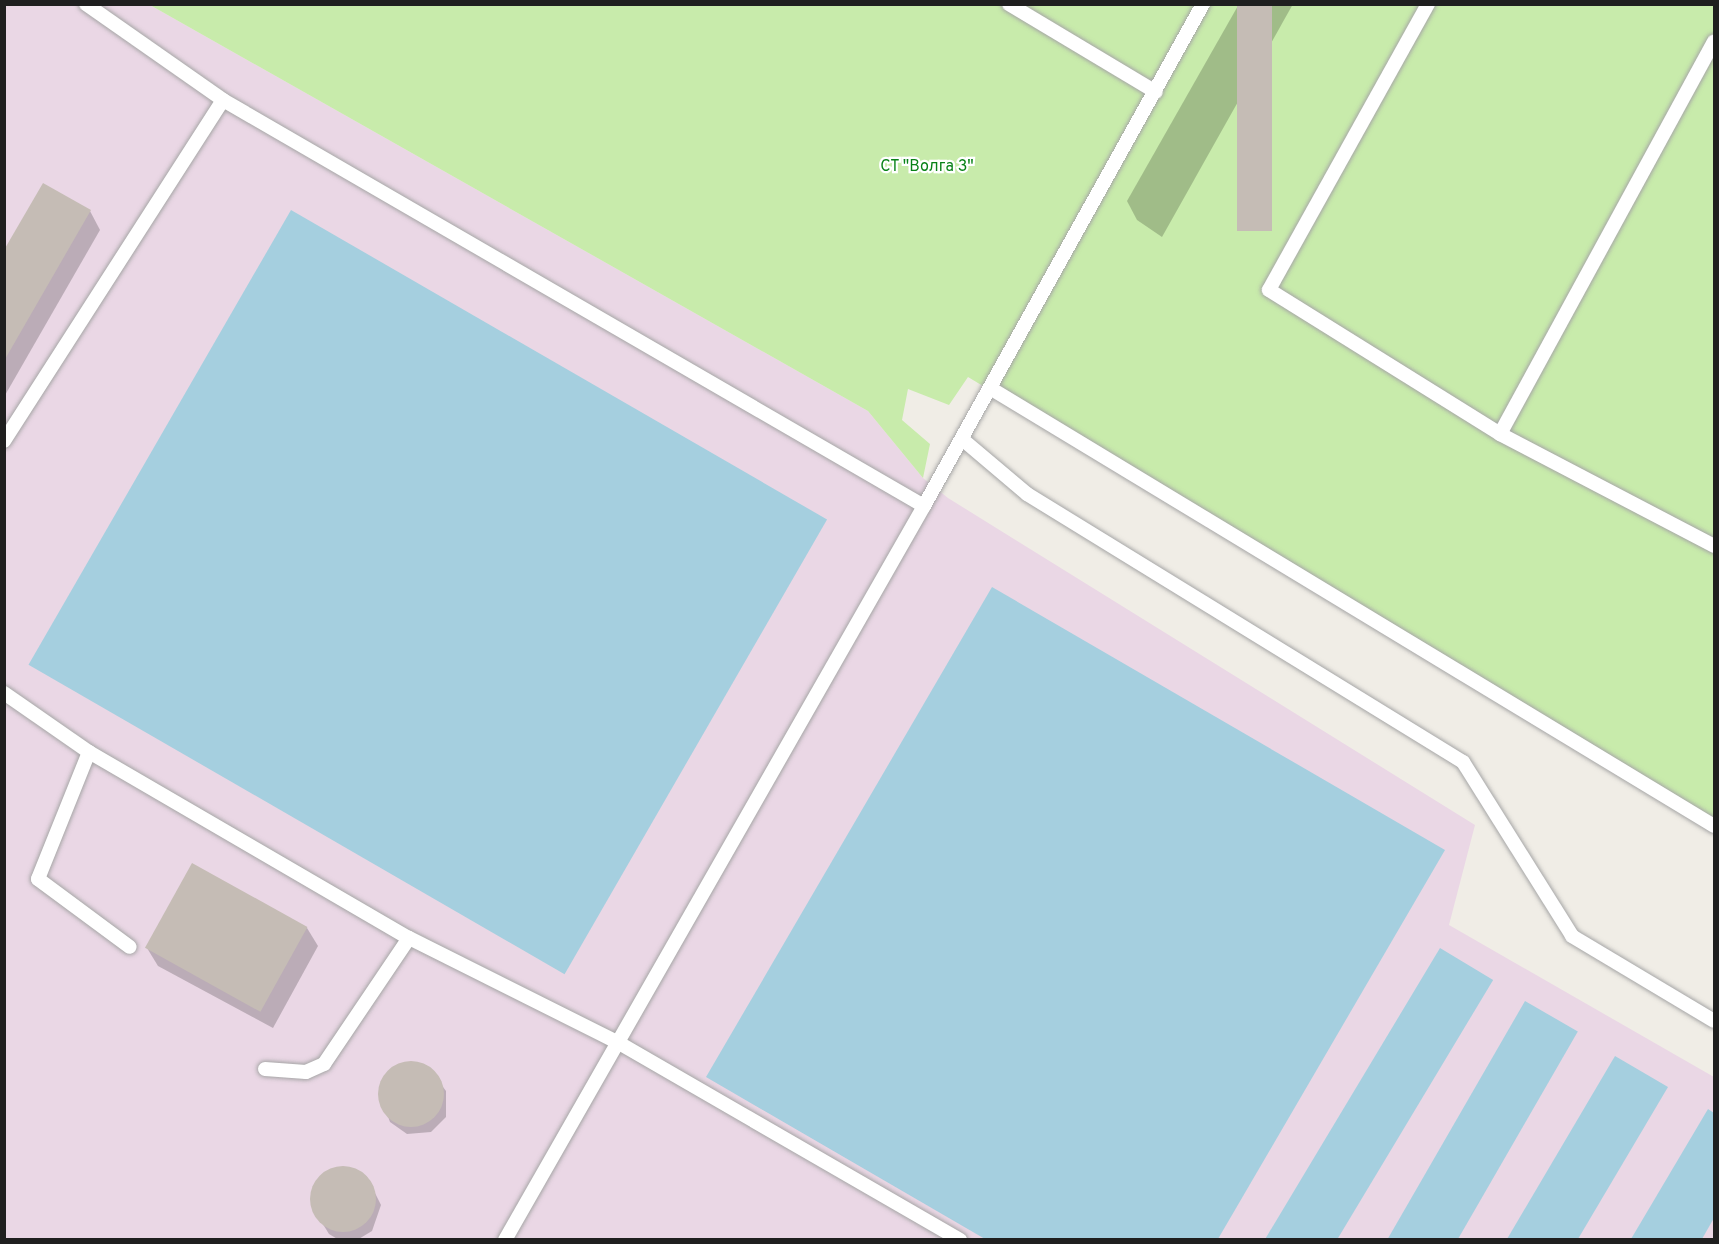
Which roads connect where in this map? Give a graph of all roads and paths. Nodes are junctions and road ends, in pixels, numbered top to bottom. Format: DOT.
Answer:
graph roads {
  1 [pos="86,4"];
  2 [pos="1009,4"];
  3 [pos="1203,4"];
  4 [pos="1428,4"];
  5 [pos="1714,41"];
  6 [pos="1156,92"];
  7 [pos="223,100"];
  8 [pos="990,388"];
  9 [pos="1500,434"];
  10 [pos="962,439"];
  11 [pos="4,441"];
  12 [pos="924,506"];
  13 [pos="1714,546"];
  14 [pos="4,693"];
  15 [pos="89,752"];
  16 [pos="1714,826"];
  17 [pos="409,938"];
  18 [pos="130,947"];
  19 [pos="1714,1021"];
  20 [pos="619,1043"];
  21 [pos="265,1069"];
  22 [pos="505,1239"];
  23 [pos="960,1239"];
  1 -- 7 [label="lane"];
  2 -- 6 [label="lane"];
  3 -- 6 [label="lane"];
  4 -- 9 [label="lane"];
  5 -- 9 [label="lane"];
  6 -- 8 [label="lane"];
  7 -- 11 [label="lane"];
  7 -- 12 [label="lane"];
  8 -- 10 [label="lane"];
  8 -- 16 [label="lane"];
  9 -- 13 [label="lane"];
  10 -- 12 [label="lane"];
  10 -- 19 [label="lane"];
  12 -- 20 [label="lane"];
  14 -- 15 [label="lane"];
  15 -- 17 [label="lane"];
  15 -- 18 [label="lane"];
  17 -- 20 [label="lane"];
  17 -- 21 [label="lane"];
  20 -- 22 [label="lane"];
  20 -- 23 [label="lane"];
}
